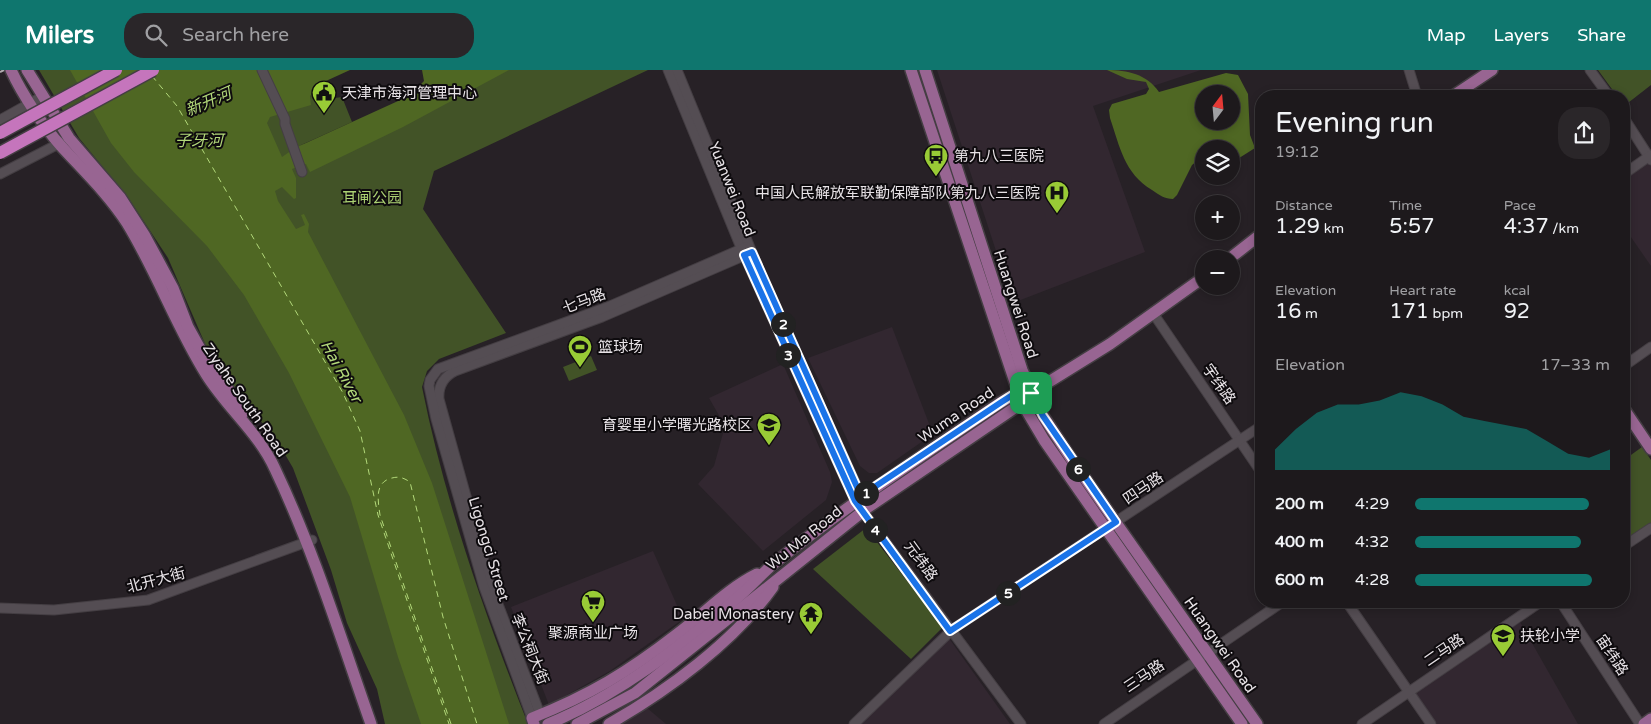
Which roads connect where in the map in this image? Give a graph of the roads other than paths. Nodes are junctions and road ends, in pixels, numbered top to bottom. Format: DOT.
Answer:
graph roads {
  1 [pos="11,70"];
  2 [pos="27,70"];
  3 [pos="116,70"];
  4 [pos="153,70"];
  5 [pos="262,70"];
  6 [pos="668,70"];
  7 [pos="678,70"];
  8 [pos="911,70"];
  9 [pos="925,70"];
  10 [pos="1409,70"];
  11 [pos="1492,70"];
  12 [pos="1590,70"];
  13 [pos="1415,90"];
  14 [pos="1462,90"];
  15 [pos="1605,90"];
  16 [pos="43,96"];
  17 [pos="31,103"];
  18 [pos="0,120"];
  19 [pos="1630,127"];
  20 [pos="0,133"];
  21 [pos="64,141"];
  22 [pos="0,153"];
  23 [pos="1650,157"];
  24 [pos="301,170"];
  25 [pos="1630,170"];
  26 [pos="0,174"];
  27 [pos="1255,239"];
  28 [pos="1240,250"];
  29 [pos="747,251"];
  30 [pos="1195,283"];
  31 [pos="1153,313"];
  32 [pos="1651,347"];
  33 [pos="1630,362"];
  34 [pos="430,380"];
  35 [pos="442,382"];
  36 [pos="1031,393"];
  37 [pos="1020,398"];
  38 [pos="1630,418"];
  39 [pos="1255,430"];
  40 [pos="1240,440"];
  41 [pos="1651,449"];
  42 [pos="1255,463"];
  43 [pos="858,499"];
  44 [pos="864,509"];
  45 [pos="1111,526"];
  46 [pos="1651,528"];
  47 [pos="309,541"];
  48 [pos="1630,542"];
  49 [pos="772,566"];
  50 [pos="781,576"];
  51 [pos="741,602"];
  52 [pos="0,608"];
  53 [pos="1274,608"];
  54 [pos="1351,608"];
  55 [pos="1532,608"];
  56 [pos="1565,608"];
  57 [pos="952,630"];
  58 [pos="1207,653"];
  59 [pos="1196,659"];
  60 [pos="1409,691"];
  61 [pos="1651,719"];
  62 [pos="540,721"];
  63 [pos="371,724"];
  64 [pos="378,724"];
  65 [pos="577,724"];
  66 [pos="609,724"];
  67 [pos="854,724"];
  68 [pos="1021,724"];
  69 [pos="1025,724"];
  70 [pos="1098,724"];
  71 [pos="1104,724"];
  72 [pos="1242,724"];
  73 [pos="1257,724"];
  74 [pos="1362,724"];
  75 [pos="1431,724"];
  76 [pos="1640,724"];
  77 [pos="1644,724"];
  1 -- 17 [label="main road, Ziyahe South Road"];
  2 -- 16 [label="main road, Ziyahe South Road"];
  3 -- 20 [label="highway, bridge"];
  4 -- 22 [label="highway, bridge"];
  5 -- 24 [label="street"];
  6 -- 29 [label="street, Yuanwei Road"];
  7 -- 29 [label="street"];
  8 -- 37 [label="main road, Huangwei Road"];
  9 -- 36 [label="main road, Huangwei Road"];
  10 -- 13 [label="street"];
  11 -- 14 [label="main road"];
  12 -- 15 [label="street"];
  16 -- 17 [label="street"];
  16 -- 21 [label="main road, Ziyahe South Road"];
  17 -- 18 [label="street"];
  17 -- 21 [label="main road, Ziyahe South Road"];
  19 -- 23 [label="street"];
  21 -- 26 [label="street"];
  21 -- 47 [label="main road, Ziyahe South Road"];
  23 -- 25 [label="street"];
  27 -- 28 [label="main road"];
  29 -- 34 [label="street, 七马路"];
  29 -- 35 [label="street, 七马路"];
  29 -- 43 [label="street, Yuanwei Road"];
  30 -- 31 [label="main road"];
  31 -- 36 [label="main road"];
  31 -- 40 [label="street, 宇纬路"];
  32 -- 33 [label="street"];
  34 -- 62 [label="street, Ligongci Street"];
  35 -- 62 [label="street, 李公祠大街"];
  36 -- 37 [label="main road, Wuma Road"];
  36 -- 45 [label="main road, Huangwei Road"];
  37 -- 43 [label="main road, Wuma Road"];
  37 -- 44 [label="main road, Wu Ma Road"];
  37 -- 45 [label="main road, Huangwei Road"];
  38 -- 41 [label="main road"];
  39 -- 40 [label="street, 四马路"];
  40 -- 42 [label="street, 宇纬路"];
  40 -- 45 [label="street, 四马路"];
  43 -- 44 [label="street, Yuanwei Road"];
  43 -- 49 [label="main road, Wuma Road"];
  44 -- 50 [label="main road, Wu Ma Road"];
  44 -- 57 [label="street, Yuanwei Road"];
  45 -- 57 [label="street, 四马路"];
  45 -- 58 [label="main road, Huangwei Road"];
  45 -- 59 [label="main road, Huangwei Road"];
  46 -- 48 [label="street"];
  47 -- 52 [label="street, 北开大街"];
  47 -- 63 [label="main road, Ziyahe South Road"];
  47 -- 64 [label="main road, Ziyahe South Road"];
  49 -- 51 [label="main road, Wuma Road"];
  49 -- 62 [label="main road"];
  50 -- 51 [label="main road, Wu Ma Road"];
  50 -- 66 [label="main road"];
  51 -- 62 [label="main road"];
  51 -- 65 [label="main road"];
  53 -- 58 [label="street, 三马路"];
  54 -- 60 [label="street"];
  55 -- 60 [label="street, 二马路"];
  56 -- 76 [label="street, 宙纬路"];
  57 -- 67 [label="street, 四马路"];
  57 -- 68 [label="street, Yuanwei Road"];
  57 -- 69 [label="street"];
  58 -- 59 [label="street, 三马路"];
  58 -- 73 [label="main road, Huangwei Road"];
  59 -- 70 [label="street, 三马路"];
  59 -- 71 [label="street, 三马路"];
  59 -- 72 [label="main road, Huangwei Road"];
  60 -- 74 [label="street, 二马路"];
  60 -- 75 [label="street"];
  61 -- 77 [label="main road"];
}
